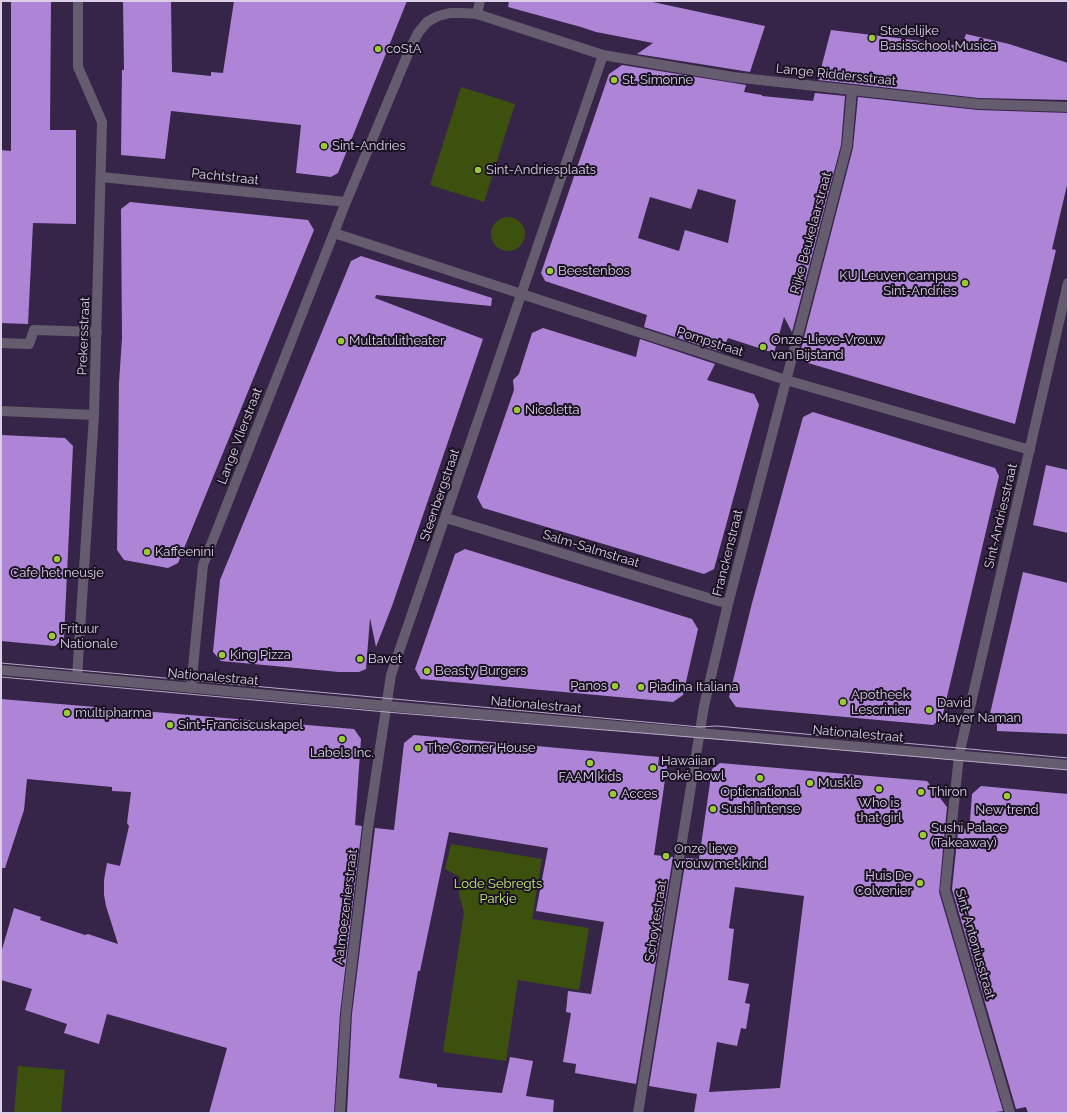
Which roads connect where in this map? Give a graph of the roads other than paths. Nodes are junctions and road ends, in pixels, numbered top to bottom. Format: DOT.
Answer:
graph roads {
  1 [pos="78,1"];
  2 [pos="480,1"];
  3 [pos="477,14"];
  4 [pos="603,55"];
  5 [pos="852,90"];
  6 [pos="1068,107"];
  7 [pos="102,177"];
  8 [pos="346,202"];
  9 [pos="334,233"];
  10 [pos="1068,283"];
  11 [pos="522,294"];
  12 [pos="97,332"];
  13 [pos="1,343"];
  14 [pos="786,380"];
  15 [pos="1,411"];
  16 [pos="94,415"];
  17 [pos="1030,450"];
  18 [pos="446,518"];
  19 [pos="728,604"];
  20 [pos="1,670"];
  21 [pos="77,677"];
  22 [pos="191,688"];
  23 [pos="387,706"];
  24 [pos="700,733"];
  25 [pos="959,755"];
  26 [pos="1068,765"];
  27 [pos="340,1113"];
  28 [pos="638,1113"];
  29 [pos="1010,1113"];
  1 -- 7 [label="street, Prekersstraat"];
  2 -- 3 [label="street"];
  3 -- 4 [label="street"];
  3 -- 8 [label="street"];
  4 -- 5 [label="street, Lange Riddersstraat"];
  4 -- 11 [label="street"];
  5 -- 6 [label="street, Lange Riddersstraat"];
  5 -- 14 [label="street, Rijke Beukelaarstraat"];
  7 -- 8 [label="street, Pachtstraat"];
  7 -- 12 [label="street, Prekersstraat"];
  8 -- 9 [label="street, Lange Vlierstraat"];
  9 -- 11 [label="street"];
  9 -- 22 [label="street, Lange Vlierstraat"];
  10 -- 17 [label="street, Sint-Andriesstraat"];
  11 -- 14 [label="street, Pompstraat"];
  11 -- 18 [label="street, Steenbergstraat"];
  12 -- 13 [label="street"];
  12 -- 16 [label="street, Prekersstraat"];
  14 -- 17 [label="street, Pompstraat"];
  14 -- 19 [label="street, Franckenstraat"];
  15 -- 16 [label="street"];
  16 -- 21 [label="street, Prekersstraat"];
  17 -- 25 [label="street, Sint-Andriesstraat"];
  18 -- 19 [label="street, Salm-Salmstraat"];
  18 -- 23 [label="street, Steenbergstraat"];
  19 -- 24 [label="street, Franckenstraat"];
  20 -- 21 [label="street, Nationalestraat"];
  21 -- 22 [label="street, Nationalestraat"];
  22 -- 23 [label="street, Nationalestraat"];
  23 -- 24 [label="street, Nationalestraat"];
  23 -- 27 [label="street, Aalmoezenierstraat"];
  24 -- 25 [label="street, Nationalestraat"];
  24 -- 28 [label="street, Schoytestraat"];
  25 -- 26 [label="street, Nationalestraat"];
  25 -- 29 [label="street, Sint-Antoniusstraat"];
}
